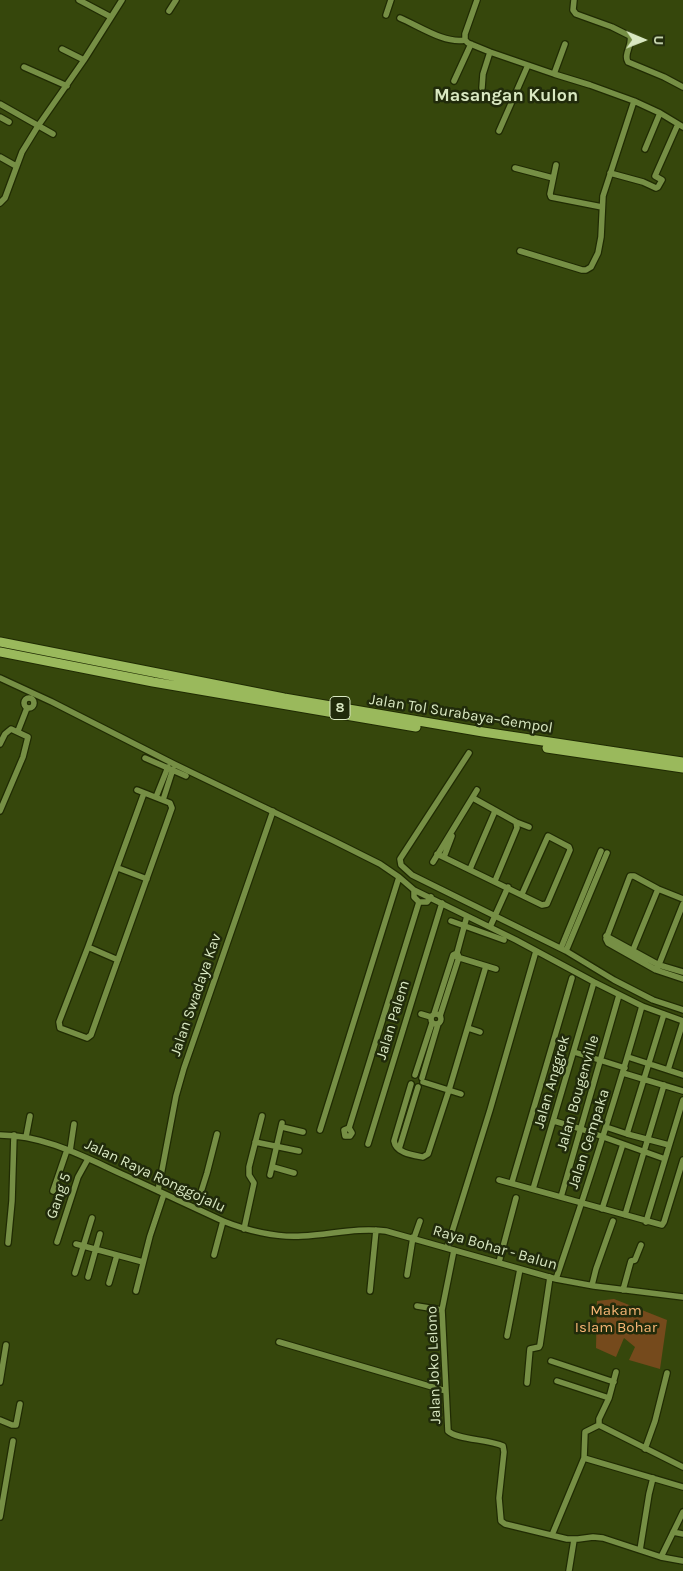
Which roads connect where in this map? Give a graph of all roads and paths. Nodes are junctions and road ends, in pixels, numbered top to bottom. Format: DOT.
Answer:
graph roads {
  1 [pos="79,0"];
  2 [pos="176,0"];
  3 [pos="391,0"];
  4 [pos="477,0"];
  5 [pos="574,0"];
  6 [pos="121,1"];
  7 [pos="169,11"];
  8 [pos="386,15"];
  9 [pos="111,17"];
  10 [pos="400,18"];
  11 [pos="465,40"];
  12 [pos="471,44"];
  13 [pos="565,44"];
  14 [pos="62,49"];
  15 [pos="490,52"];
  16 [pos="84,60"];
  17 [pos="528,65"];
  18 [pos="24,67"];
  19 [pos="554,74"];
  20 [pos="454,81"];
  21 [pos="67,86"];
  22 [pos="683,87"];
  23 [pos="482,88"];
  24 [pos="634,101"];
  25 [pos="0,104"];
  26 [pos="660,113"];
  27 [pos="0,117"];
  28 [pos="9,122"];
  29 [pos="680,125"];
  30 [pos="38,126"];
  31 [pos="499,131"];
  32 [pos="53,134"];
  33 [pos="645,149"];
  34 [pos="0,157"];
  35 [pos="556,165"];
  36 [pos="16,166"];
  37 [pos="515,168"];
  38 [pos="610,174"];
  39 [pos="553,178"];
  40 [pos="0,203"];
  41 [pos="602,207"];
  42 [pos="520,251"];
  43 [pos="0,642"];
  44 [pos="0,652"];
  45 [pos="0,678"];
  46 [pos="32,696"];
  47 [pos="18,731"];
  48 [pos="0,744"];
  49 [pos="469,753"];
  50 [pos="145,758"];
  51 [pos="683,762"];
  52 [pos="171,766"];
  53 [pos="683,768"];
  54 [pos="186,776"];
  55 [pos="137,790"];
  56 [pos="477,790"];
  57 [pos="144,792"];
  58 [pos="156,797"];
  59 [pos="473,798"];
  60 [pos="163,800"];
  61 [pos="0,811"];
  62 [pos="273,811"];
  63 [pos="495,811"];
  64 [pos="516,822"];
  65 [pos="529,828"];
  66 [pos="448,840"];
  67 [pos="604,852"];
  68 [pos="438,854"];
  69 [pos="444,857"];
  70 [pos="433,862"];
  71 [pos="118,868"];
  72 [pos="470,869"];
  73 [pos="399,877"];
  74 [pos="147,879"];
  75 [pos="495,881"];
  76 [pos="508,887"];
  77 [pos="658,889"];
  78 [pos="414,890"];
  79 [pos="522,894"];
  80 [pos="431,897"];
  81 [pos="683,899"];
  82 [pos="420,902"];
  83 [pos="442,903"];
  84 [pos="683,904"];
  85 [pos="467,916"];
  86 [pos="451,921"];
  87 [pos="493,922"];
  88 [pos="465,926"];
  89 [pos="606,936"];
  90 [pos="504,940"];
  91 [pos="88,948"];
  92 [pos="564,950"];
  93 [pos="633,950"];
  94 [pos="536,951"];
  95 [pos="456,955"];
  96 [pos="118,960"];
  97 [pos="579,962"];
  98 [pos="486,966"];
  99 [pos="658,968"];
  100 [pos="496,969"];
  101 [pos="572,972"];
  102 [pos="683,972"];
  103 [pos="683,979"];
  104 [pos="594,982"];
  105 [pos="619,995"];
  106 [pos="642,1006"];
  107 [pos="683,1010"];
  108 [pos="421,1014"];
  109 [pos="664,1014"];
  110 [pos="435,1019"];
  111 [pos="683,1022"];
  112 [pos="468,1028"];
  113 [pos="480,1032"];
  114 [pos="574,1052"];
  115 [pos="628,1057"];
  116 [pos="600,1060"];
  117 [pos="648,1064"];
  118 [pos="624,1070"];
  119 [pos="668,1070"];
  120 [pos="415,1075"];
  121 [pos="683,1075"];
  122 [pos="643,1079"];
  123 [pos="421,1082"];
  124 [pos="411,1084"];
  125 [pos="664,1085"];
  126 [pos="449,1090"];
  127 [pos="683,1091"];
  128 [pos="460,1094"];
  129 [pos="683,1100"];
  130 [pos="30,1116"];
  131 [pos="262,1116"];
  132 [pos="554,1121"];
  133 [pos="74,1124"];
  134 [pos="606,1127"];
  135 [pos="349,1128"];
  136 [pos="581,1129"];
  137 [pos="320,1130"];
  138 [pos="303,1132"];
  139 [pos="217,1134"];
  140 [pos="627,1134"];
  141 [pos="0,1135"];
  142 [pos="14,1135"];
  143 [pos="26,1137"];
  144 [pos="603,1137"];
  145 [pos="647,1139"];
  146 [pos="255,1142"];
  147 [pos="368,1144"];
  148 [pos="623,1144"];
  149 [pos="670,1145"];
  150 [pos="277,1146"];
  151 [pos="399,1149"];
  152 [pos="68,1150"];
  153 [pos="299,1151"];
  154 [pos="643,1151"];
  155 [pos="88,1159"];
  156 [pos="666,1159"];
  157 [pos="683,1160"];
  158 [pos="273,1167"];
  159 [pos="294,1173"];
  160 [pos="270,1175"];
  161 [pos="499,1180"];
  162 [pos="512,1182"];
  163 [pos="533,1189"];
  164 [pos="53,1191"];
  165 [pos="161,1192"];
  166 [pos="516,1198"];
  167 [pos="561,1198"];
  168 [pos="581,1205"];
  169 [pos="196,1208"];
  170 [pos="602,1209"];
  171 [pos="625,1215"];
  172 [pos="92,1218"];
  173 [pos="223,1221"];
  174 [pos="420,1221"];
  175 [pos="613,1221"];
  176 [pos="646,1222"];
  177 [pos="244,1229"];
  178 [pos="376,1230"];
  179 [pos="100,1234"];
  180 [pos="301,1236"];
  181 [pos="414,1238"];
  182 [pos="57,1242"];
  183 [pos="8,1243"];
  184 [pos="76,1244"];
  185 [pos="641,1245"];
  186 [pos="83,1246"];
  187 [pos="447,1248"];
  188 [pos="95,1249"];
  189 [pos="454,1250"];
  190 [pos="117,1255"];
  191 [pos="214,1255"];
  192 [pos="143,1262"];
  193 [pos="499,1262"];
  194 [pos="520,1269"];
  195 [pos="75,1273"];
  196 [pos="407,1275"];
  197 [pos="88,1277"];
  198 [pos="553,1278"];
  199 [pos="109,1283"];
  200 [pos="592,1285"];
  201 [pos="623,1290"];
  202 [pos="136,1291"];
  203 [pos="370,1291"];
  204 [pos="683,1297"];
  205 [pos="417,1306"];
  206 [pos="442,1310"];
  207 [pos="507,1336"];
  208 [pos="279,1342"];
  209 [pos="6,1346"];
  210 [pos="551,1361"];
  211 [pos="616,1372"];
  212 [pos="667,1373"];
  213 [pos="557,1381"];
  214 [pos="0,1382"];
  215 [pos="614,1382"];
  216 [pos="527,1383"];
  217 [pos="446,1391"];
  218 [pos="609,1398"];
  219 [pos="20,1404"];
  220 [pos="0,1420"];
  221 [pos="599,1425"];
  222 [pos="13,1441"];
  223 [pos="645,1449"];
  224 [pos="584,1458"];
  225 [pos="683,1467"];
  226 [pos="653,1478"];
  227 [pos="683,1487"];
  228 [pos="683,1512"];
  229 [pos="0,1517"];
  230 [pos="673,1532"];
  231 [pos="683,1534"];
  232 [pos="552,1535"];
  233 [pos="574,1540"];
  234 [pos="640,1550"];
  235 [pos="661,1557"];
  236 [pos="683,1561"];
  237 [pos="570,1571"];
  1 -- 9 [label="street"];
  2 -- 7 [label="street"];
  3 -- 8 [label="street"];
  4 -- 11 [label="street"];
  5 -- 22 [label="street"];
  6 -- 9 [label="street"];
  9 -- 16 [label="street"];
  10 -- 11 [label="street"];
  11 -- 12 [label="street"];
  12 -- 15 [label="street"];
  12 -- 20 [label="street"];
  13 -- 19 [label="street"];
  14 -- 16 [label="street"];
  15 -- 17 [label="street"];
  15 -- 23 [label="street"];
  16 -- 21 [label="street"];
  17 -- 19 [label="street"];
  17 -- 31 [label="street"];
  18 -- 21 [label="street"];
  19 -- 24 [label="street"];
  21 -- 30 [label="street"];
  24 -- 26 [label="street"];
  24 -- 38 [label="street"];
  25 -- 30 [label="street"];
  26 -- 29 [label="street"];
  26 -- 33 [label="street"];
  27 -- 28 [label="street"];
  29 -- 38 [label="street"];
  30 -- 32 [label="street"];
  30 -- 36 [label="street"];
  34 -- 36 [label="street"];
  35 -- 39 [label="street"];
  36 -- 40 [label="street"];
  37 -- 39 [label="street"];
  38 -- 41 [label="street"];
  39 -- 41 [label="street"];
  41 -- 42 [label="street"];
  43 -- 51 [label="highway, Jalan Tol Surabaya–Gempol / 8"];
  44 -- 53 [label="highway, Jalan Tol Surabaya–Gempol / 8"];
  45 -- 46 [label="street"];
  46 -- 47 [label="street"];
  46 -- 52 [label="street"];
  47 -- 48 [label="street"];
  47 -- 61 [label="street"];
  49 -- 87 [label="street"];
  50 -- 52 [label="street"];
  52 -- 54 [label="street"];
  52 -- 58 [label="street"];
  52 -- 60 [label="street"];
  52 -- 62 [label="street"];
  55 -- 57 [label="street"];
  56 -- 59 [label="street"];
  57 -- 58 [label="street"];
  57 -- 71 [label="street"];
  58 -- 60 [label="street"];
  59 -- 63 [label="street"];
  59 -- 66 [label="street"];
  60 -- 74 [label="street"];
  62 -- 73 [label="street"];
  62 -- 165 [label="street, Jalan Swadaya Kav"];
  63 -- 64 [label="street"];
  63 -- 72 [label="street"];
  64 -- 65 [label="street"];
  64 -- 75 [label="street"];
  66 -- 68 [label="street"];
  66 -- 69 [label="street"];
  67 -- 92 [label="street"];
  68 -- 69 [label="street"];
  68 -- 70 [label="street"];
  69 -- 72 [label="street"];
  71 -- 74 [label="street"];
  71 -- 91 [label="street"];
  72 -- 75 [label="street"];
  73 -- 78 [label="street"];
  73 -- 137 [label="street"];
  74 -- 96 [label="street"];
  75 -- 76 [label="street"];
  76 -- 79 [label="street"];
  76 -- 87 [label="street"];
  77 -- 81 [label="street"];
  77 -- 89 [label="street"];
  77 -- 93 [label="street"];
  78 -- 80 [label="street"];
  78 -- 82 [label="street"];
  79 -- 79 [label="street"];
  80 -- 82 [label="street"];
  80 -- 83 [label="street"];
  82 -- 135 [label="street"];
  83 -- 85 [label="street"];
  83 -- 147 [label="street, Jalan Palem"];
  84 -- 99 [label="street"];
  85 -- 87 [label="street"];
  85 -- 88 [label="street"];
  86 -- 88 [label="street"];
  87 -- 92 [label="street"];
  87 -- 94 [label="street"];
  88 -- 90 [label="street"];
  88 -- 95 [label="street"];
  89 -- 93 [label="street"];
  89 -- 99 [label="street"];
  91 -- 96 [label="street"];
  91 -- 96 [label="street"];
  92 -- 97 [label="street"];
  93 -- 99 [label="street"];
  94 -- 101 [label="street"];
  94 -- 187 [label="street"];
  95 -- 98 [label="street"];
  95 -- 110 [label="street"];
  97 -- 101 [label="street"];
  97 -- 107 [label="street"];
  98 -- 100 [label="street"];
  98 -- 112 [label="street"];
  99 -- 102 [label="street"];
  99 -- 103 [label="street"];
  101 -- 104 [label="street"];
  101 -- 162 [label="street"];
  104 -- 105 [label="street"];
  104 -- 114 [label="street, Jalan Anggrek"];
  105 -- 106 [label="street"];
  105 -- 116 [label="street, Jalan Bougenville"];
  106 -- 109 [label="street"];
  106 -- 115 [label="street, Jalan Cempaka"];
  108 -- 110 [label="street"];
  109 -- 111 [label="street"];
  109 -- 117 [label="street"];
  110 -- 120 [label="street"];
  110 -- 123 [label="street"];
  111 -- 119 [label="street"];
  112 -- 113 [label="street"];
  112 -- 126 [label="street"];
  114 -- 116 [label="street"];
  114 -- 132 [label="street, Jalan Anggrek"];
  115 -- 117 [label="street"];
  115 -- 118 [label="street, Jalan Cempaka"];
  116 -- 118 [label="street"];
  116 -- 136 [label="street, Jalan Bougenville"];
  117 -- 119 [label="street"];
  117 -- 122 [label="street"];
  118 -- 122 [label="street"];
  118 -- 134 [label="street, Jalan Cempaka"];
  119 -- 121 [label="street"];
  120 -- 123 [label="street"];
  120 -- 124 [label="street"];
  122 -- 125 [label="street"];
  122 -- 140 [label="street"];
  123 -- 124 [label="street"];
  123 -- 126 [label="street"];
  123 -- 151 [label="street"];
  124 -- 151 [label="street"];
  125 -- 127 [label="street"];
  125 -- 145 [label="street"];
  126 -- 128 [label="street"];
  126 -- 151 [label="street"];
  129 -- 149 [label="street"];
  130 -- 143 [label="street"];
  131 -- 146 [label="street"];
  132 -- 136 [label="street"];
  132 -- 163 [label="street, Jalan Anggrek"];
  133 -- 152 [label="street"];
  134 -- 140 [label="street"];
  134 -- 144 [label="street, Jalan Cempaka"];
  136 -- 144 [label="street"];
  136 -- 167 [label="street, Jalan Bougenville"];
  138 -- 150 [label="street"];
  139 -- 169 [label="street"];
  140 -- 145 [label="street"];
  141 -- 142 [label="street, Jalan Raya Ronggojalu"];
  142 -- 143 [label="street, Jalan Raya Ronggojalu"];
  142 -- 183 [label="street"];
  143 -- 152 [label="street, Jalan Raya Ronggojalu"];
  144 -- 148 [label="street"];
  144 -- 168 [label="street, Jalan Cempaka"];
  145 -- 149 [label="street"];
  145 -- 154 [label="street"];
  146 -- 150 [label="street"];
  146 -- 177 [label="street"];
  148 -- 154 [label="street"];
  148 -- 170 [label="street"];
  149 -- 156 [label="street"];
  150 -- 153 [label="street"];
  150 -- 158 [label="street"];
  152 -- 155 [label="street, Jalan Raya Ronggojalu"];
  152 -- 164 [label="street"];
  154 -- 156 [label="street"];
  154 -- 171 [label="street"];
  155 -- 165 [label="street, Jalan Raya Ronggojalu"];
  155 -- 182 [label="street, Gang 5"];
  156 -- 176 [label="street"];
  157 -- 176 [label="street"];
  158 -- 159 [label="street"];
  158 -- 160 [label="street"];
  161 -- 162 [label="street"];
  162 -- 163 [label="street"];
  163 -- 167 [label="street"];
  165 -- 169 [label="street, Jalan Raya Ronggojalu"];
  165 -- 192 [label="street, Jalan Swadaya Kav"];
  166 -- 193 [label="street"];
  167 -- 168 [label="street"];
  168 -- 170 [label="street"];
  168 -- 198 [label="street, Jalan Cempaka"];
  169 -- 173 [label="street, Jalan Raya Ronggojalu"];
  170 -- 171 [label="street"];
  171 -- 176 [label="street"];
  172 -- 186 [label="street"];
  173 -- 177 [label="street, Jalan Raya Ronggojalu"];
  173 -- 191 [label="street"];
  174 -- 181 [label="street"];
  175 -- 200 [label="street"];
  177 -- 180 [label="street, Jalan Raya Ronggojalu"];
  178 -- 180 [label="street, Raya Bohar - Balun"];
  178 -- 181 [label="street, Raya Bohar - Balun"];
  178 -- 203 [label="street"];
  179 -- 188 [label="street"];
  181 -- 187 [label="street, Raya Bohar - Balun"];
  181 -- 196 [label="street"];
  184 -- 186 [label="street"];
  185 -- 201 [label="street"];
  186 -- 188 [label="street"];
  186 -- 195 [label="street"];
  187 -- 189 [label="street, Raya Bohar - Balun"];
  188 -- 190 [label="street"];
  188 -- 197 [label="street"];
  189 -- 193 [label="street, Raya Bohar - Balun"];
  189 -- 206 [label="street, Jalan Joko Lelono"];
  190 -- 192 [label="street"];
  190 -- 199 [label="street"];
  192 -- 202 [label="street, Jalan Swadaya Kav"];
  193 -- 194 [label="street, Raya Bohar - Balun"];
  194 -- 198 [label="street, Raya Bohar - Balun"];
  194 -- 207 [label="street"];
  198 -- 200 [label="street, Raya Bohar - Balun"];
  198 -- 216 [label="street, Jalan Cempaka"];
  200 -- 201 [label="street, Raya Bohar - Balun"];
  201 -- 204 [label="street, Raya Bohar - Balun"];
  205 -- 206 [label="street"];
  206 -- 217 [label="street, Jalan Joko Lelono"];
  208 -- 217 [label="street"];
  209 -- 214 [label="street"];
  210 -- 215 [label="street"];
  211 -- 215 [label="street"];
  212 -- 223 [label="street"];
  213 -- 218 [label="street"];
  215 -- 218 [label="street"];
  217 -- 232 [label="street, Jalan Joko Lelono"];
  218 -- 221 [label="street"];
  219 -- 220 [label="street"];
  221 -- 223 [label="street"];
  221 -- 224 [label="street"];
  222 -- 229 [label="street"];
  223 -- 225 [label="street"];
  224 -- 226 [label="street"];
  224 -- 232 [label="street"];
  226 -- 227 [label="street"];
  226 -- 234 [label="street"];
  228 -- 230 [label="street"];
  230 -- 231 [label="street"];
  230 -- 235 [label="street"];
  232 -- 233 [label="street"];
  233 -- 234 [label="street"];
  233 -- 237 [label="street"];
  234 -- 235 [label="street"];
  235 -- 236 [label="street"];
}
